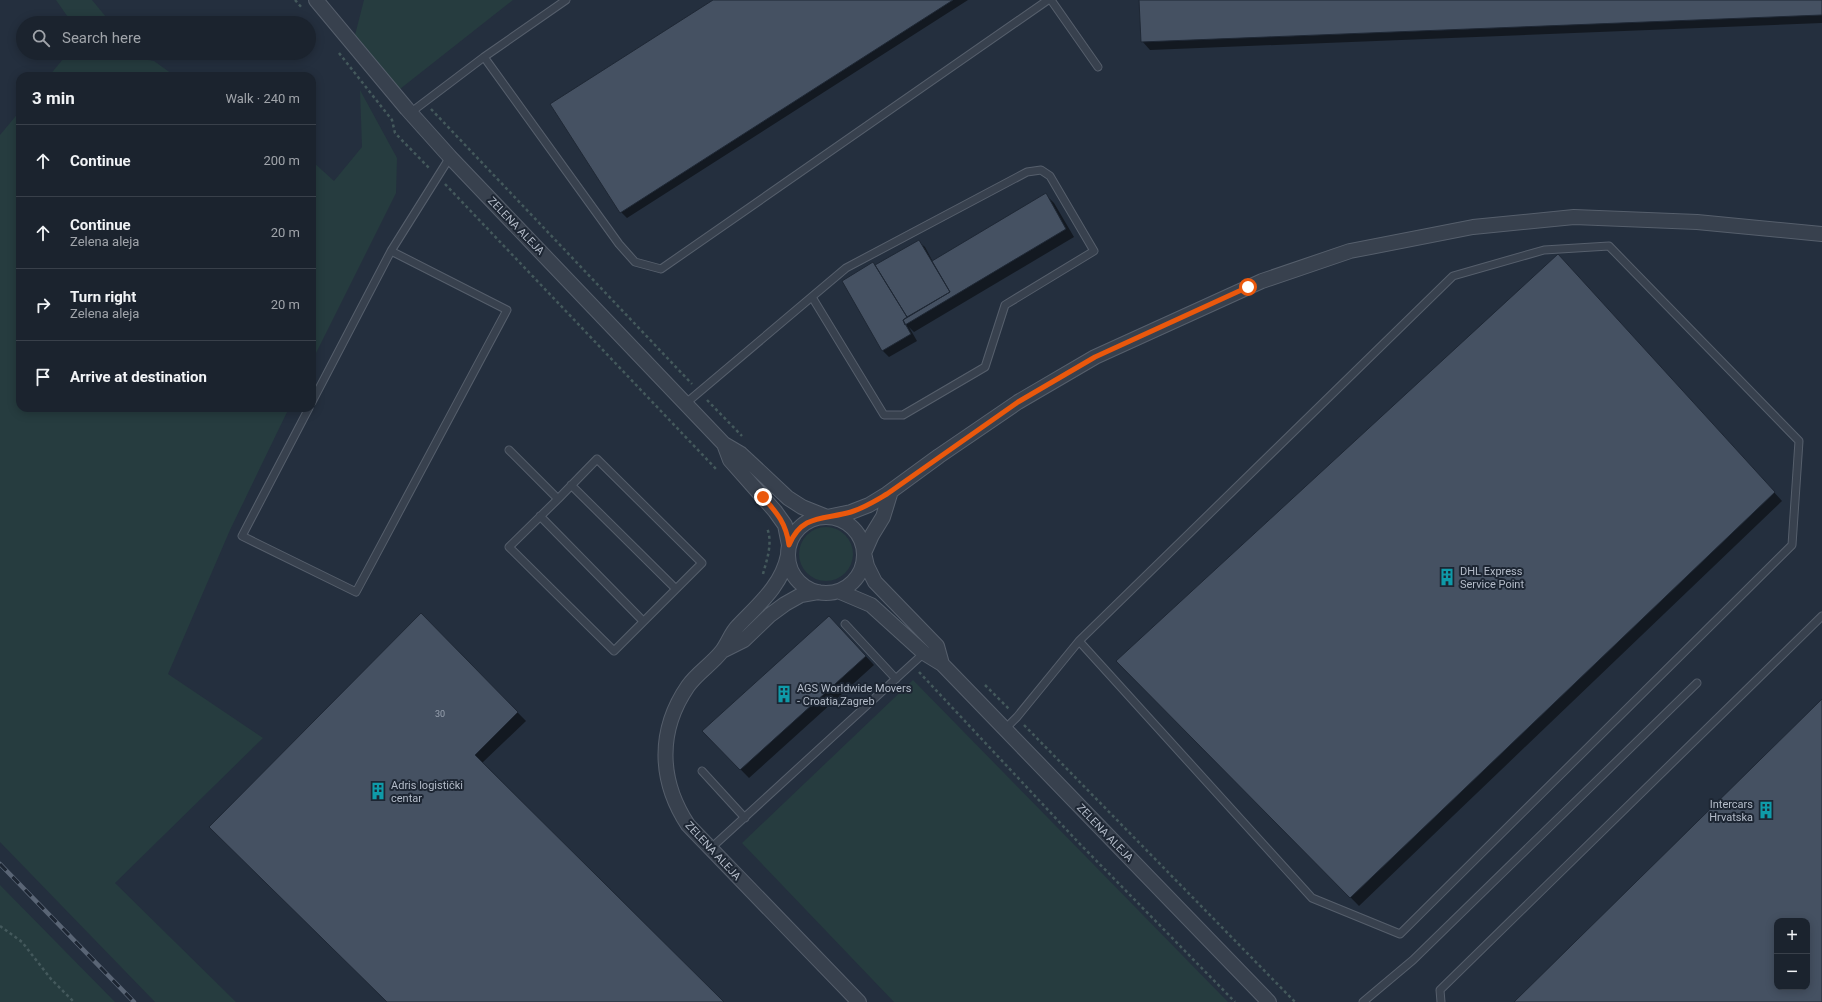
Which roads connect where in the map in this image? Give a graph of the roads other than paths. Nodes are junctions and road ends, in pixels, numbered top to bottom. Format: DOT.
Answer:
graph roads {
  1 [pos="316,0"];
  2 [pos="566,0"];
  3 [pos="1049,0"];
  4 [pos="484,57"];
  5 [pos="1098,67"];
  6 [pos="408,111"];
  7 [pos="450,157"];
  8 [pos="1822,234"];
  9 [pos="391,251"];
  10 [pos="812,297"];
  11 [pos="316,394"];
  12 [pos="685,404"];
  13 [pos="307,412"];
  14 [pos="724,444"];
  15 [pos="509,450"];
  16 [pos="571,485"];
  17 [pos="891,491"];
  18 [pos="558,499"];
  19 [pos="540,516"];
  20 [pos="827,517"];
  21 [pos="788,550"];
  22 [pos="864,553"];
  23 [pos="676,589"];
  24 [pos="838,591"];
  25 [pos="818,592"];
  26 [pos="1822,616"];
  27 [pos="643,622"];
  28 [pos="846,624"];
  29 [pos="1079,641"];
  30 [pos="722,651"];
  31 [pos="924,654"];
  32 [pos="942,664"];
  33 [pos="896,679"];
  34 [pos="1696,683"];
  35 [pos="1005,729"];
  36 [pos="702,771"];
  37 [pos="745,818"];
  38 [pos="710,849"];
  39 [pos="858,1002"];
  40 [pos="1269,1002"];
  41 [pos="1363,1002"];
  42 [pos="1441,1002"];
  1 -- 6 [label="street, ZELENA ALEJA"];
  2 -- 4 [label="lane"];
  3 -- 4 [label="lane"];
  3 -- 5 [label="lane"];
  4 -- 6 [label="lane"];
  6 -- 7 [label="street, ZELENA ALEJA"];
  7 -- 9 [label="lane"];
  7 -- 12 [label="street, ZELENA ALEJA"];
  8 -- 17 [label="street"];
  9 -- 11 [label="lane"];
  9 -- 13 [label="lane"];
  10 -- 10 [label="lane"];
  10 -- 12 [label="lane"];
  12 -- 14 [label="street, ZELENA ALEJA"];
  14 -- 20 [label="street, ZELENA ALEJA"];
  14 -- 21 [label="street, ZELENA ALEJA"];
  15 -- 18 [label="lane"];
  16 -- 18 [label="lane"];
  16 -- 23 [label="lane"];
  16 -- 23 [label="lane"];
  17 -- 20 [label="street"];
  17 -- 22 [label="street"];
  18 -- 19 [label="lane"];
  19 -- 27 [label="lane"];
  19 -- 27 [label="lane"];
  20 -- 21 [label="street, ZELENA ALEJA"];
  20 -- 22 [label="street, ZELENA ALEJA"];
  21 -- 25 [label="street, ZELENA ALEJA"];
  21 -- 30 [label="street, ZELENA ALEJA"];
  22 -- 24 [label="street"];
  22 -- 32 [label="street, ZELENA ALEJA"];
  23 -- 27 [label="lane"];
  24 -- 25 [label="street, ZELENA ALEJA"];
  24 -- 31 [label="street, ZELENA ALEJA"];
  25 -- 30 [label="street, ZELENA ALEJA"];
  26 -- 42 [label="lane"];
  28 -- 33 [label="lane"];
  29 -- 29 [label="lane"];
  29 -- 35 [label="lane"];
  30 -- 38 [label="street, ZELENA ALEJA"];
  31 -- 32 [label="street, ZELENA ALEJA"];
  31 -- 33 [label="lane"];
  32 -- 35 [label="street, ZELENA ALEJA"];
  33 -- 37 [label="lane"];
  34 -- 41 [label="lane"];
  35 -- 40 [label="street, ZELENA ALEJA"];
  36 -- 37 [label="lane"];
  37 -- 38 [label="lane"];
  38 -- 39 [label="street, ZELENA ALEJA"];
}
